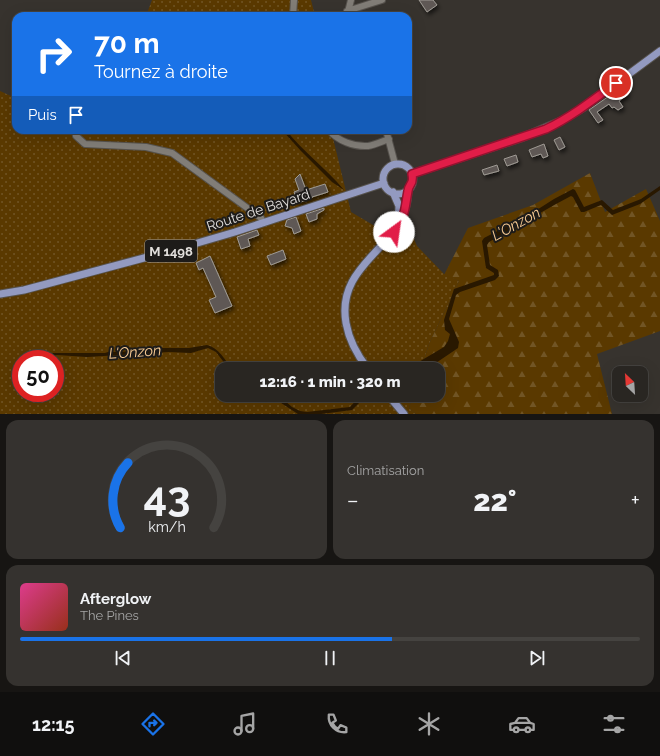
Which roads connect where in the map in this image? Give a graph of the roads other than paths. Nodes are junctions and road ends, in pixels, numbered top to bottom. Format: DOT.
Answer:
graph roads {
  1 [pos="294,0"];
  2 [pos="351,0"];
  3 [pos="382,0"];
  4 [pos="293,12"];
  5 [pos="348,12"];
  6 [pos="352,12"];
  7 [pos="660,51"];
  8 [pos="76,134"];
  9 [pos="331,134"];
  10 [pos="388,134"];
  11 [pos="390,139"];
  12 [pos="395,164"];
  13 [pos="412,174"];
  14 [pos="384,183"];
  15 [pos="408,190"];
  16 [pos="393,192"];
  17 [pos="263,223"];
  18 [pos="397,229"];
  19 [pos="0,294"];
  20 [pos="363,362"];
  21 [pos="394,402"];
  22 [pos="404,414"];
  1 -- 4 [label="street"];
  2 -- 5 [label="street"];
  3 -- 6 [label="street"];
  7 -- 13 [label="main road"];
  8 -- 17 [label="street"];
  9 -- 11 [label="street"];
  10 -- 11 [label="street"];
  11 -- 12 [label="street"];
  12 -- 13 [label="main road"];
  12 -- 14 [label="main road"];
  13 -- 15 [label="main road"];
  14 -- 16 [label="main road"];
  14 -- 17 [label="main road, Route de Bayard / M 1498"];
  15 -- 16 [label="main road"];
  15 -- 18 [label="main road"];
  16 -- 18 [label="main road"];
  17 -- 19 [label="main road, Route de Bayard / M 1498"];
  18 -- 20 [label="main road"];
  21 -- 22 [label="main road"];
}
